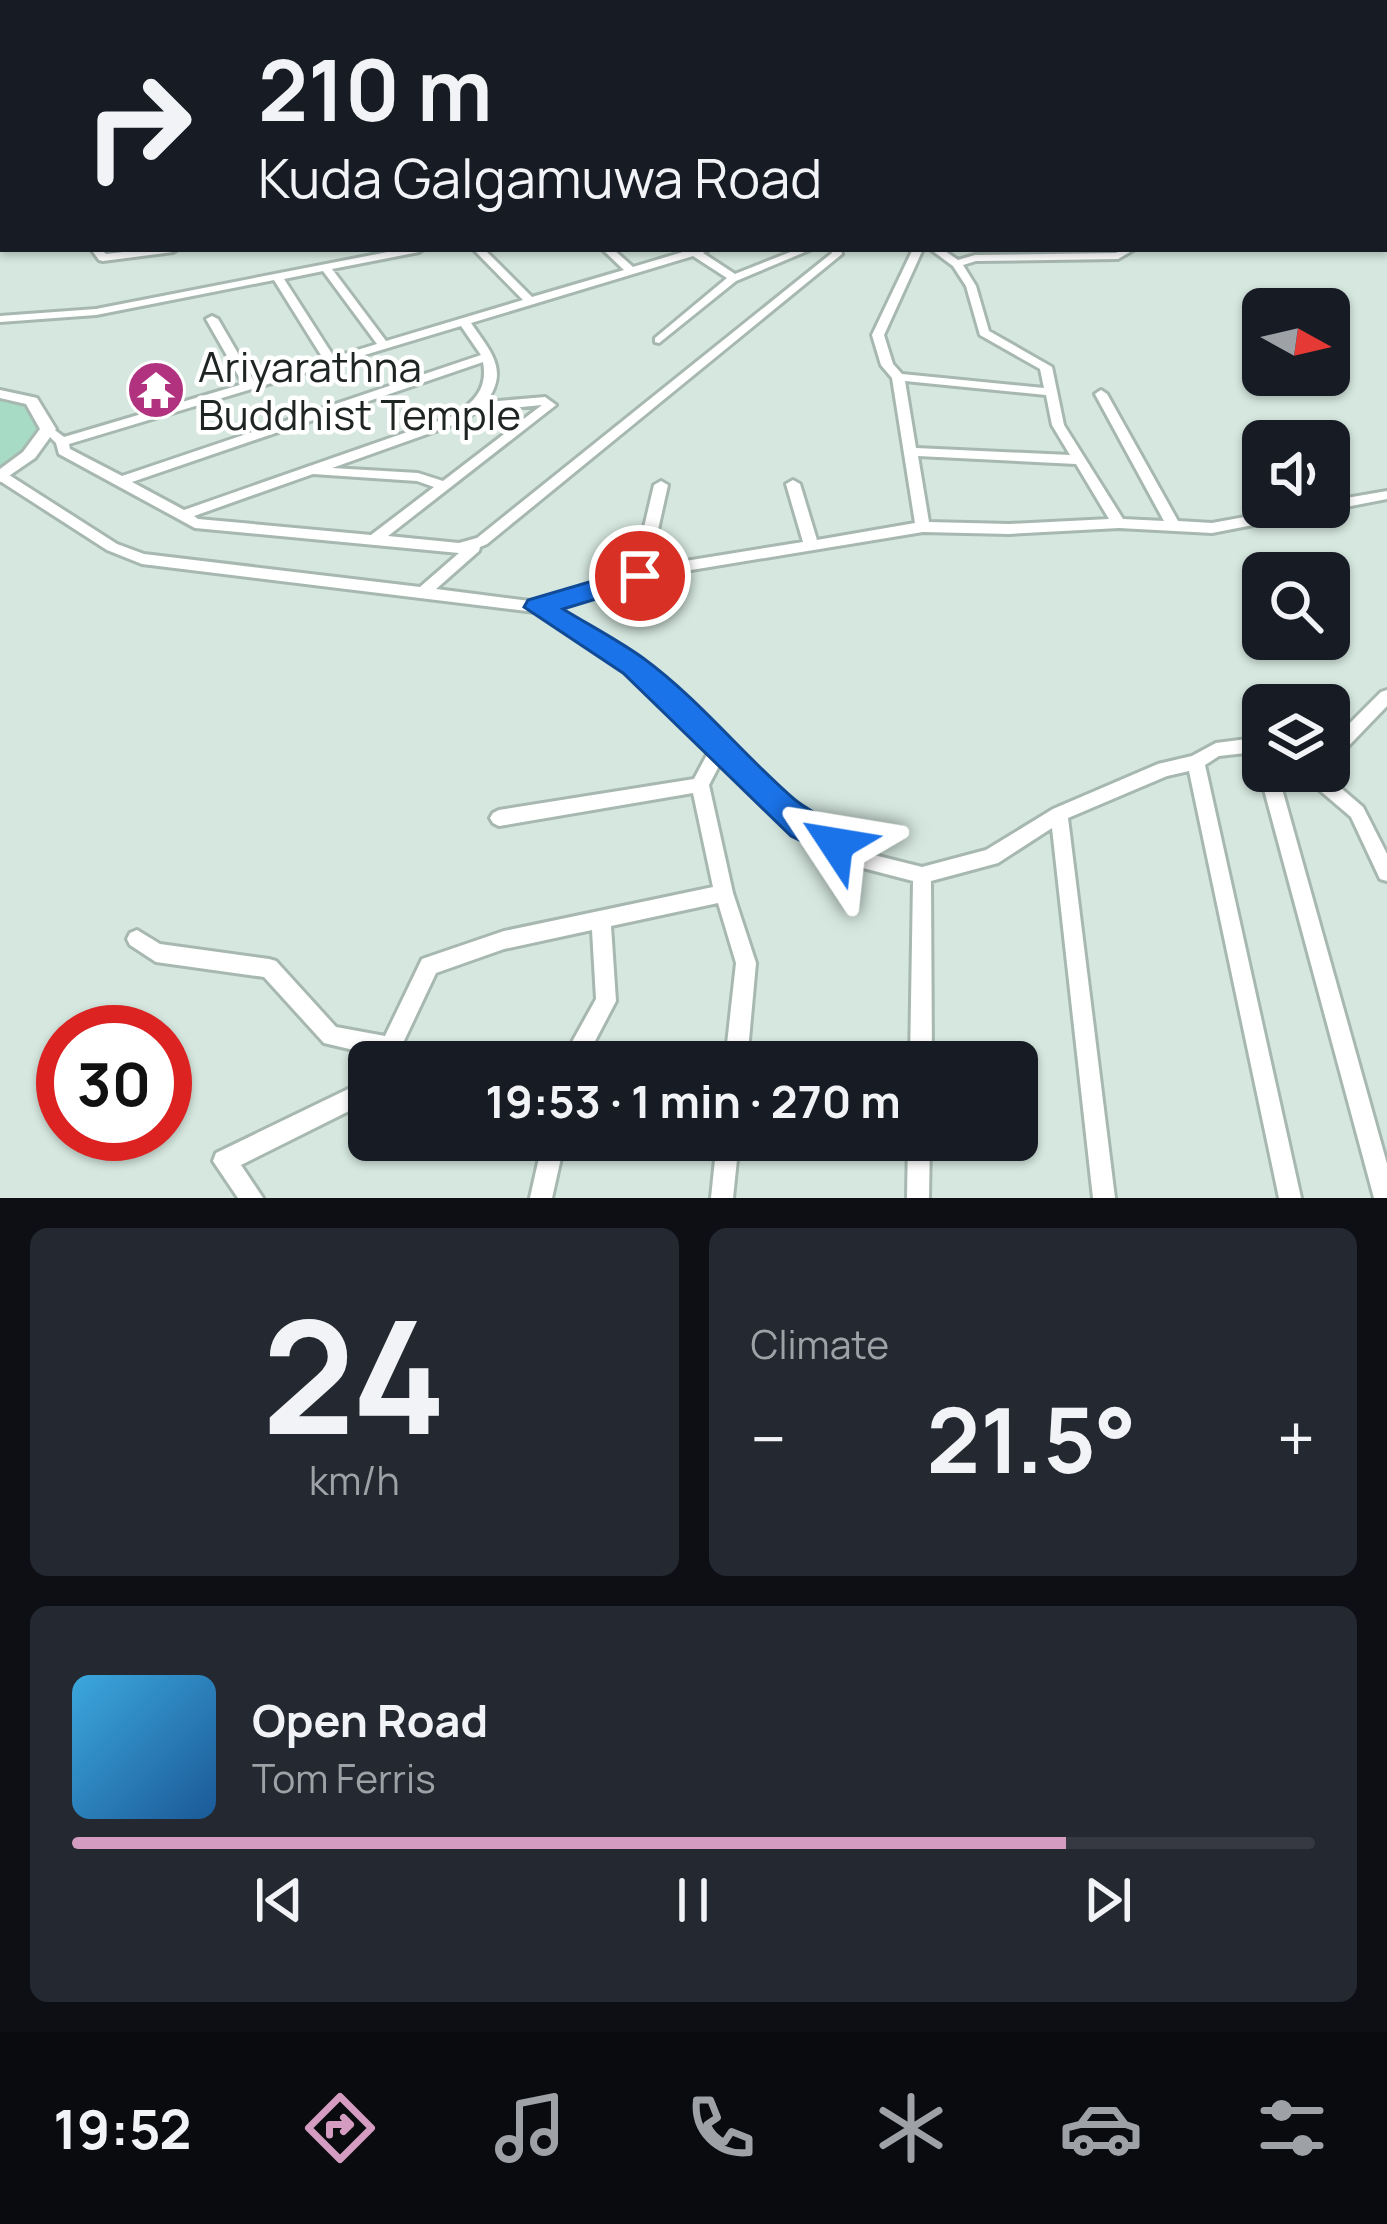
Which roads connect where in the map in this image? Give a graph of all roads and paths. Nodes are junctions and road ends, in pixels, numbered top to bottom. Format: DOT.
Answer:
graph roads {
  1 [pos="98,252"];
  2 [pos="149,252"];
  3 [pos="403,252"];
  4 [pos="481,252"];
  5 [pos="610,252"];
  6 [pos="695,252"];
  7 [pos="700,252"];
  8 [pos="799,252"];
  9 [pos="917,252"];
  10 [pos="939,252"];
  11 [pos="1125,252"];
  12 [pos="834,253"];
  13 [pos="957,264"];
  14 [pos="325,267"];
  15 [pos="629,270"];
  16 [pos="277,277"];
  17 [pos="734,278"];
  18 [pos="528,299"];
  19 [pos="0,319"];
  20 [pos="212,320"];
  21 [pos="463,320"];
  22 [pos="659,340"];
  23 [pos="382,343"];
  24 [pos="488,357"];
  25 [pos="330,360"];
  26 [pos="898,377"];
  27 [pos="250,385"];
  28 [pos="1049,392"];
  29 [pos="0,394"];
  30 [pos="1101,394"];
  31 [pos="475,407"];
  32 [pos="48,430"];
  33 [pos="62,442"];
  34 [pos="911,452"];
  35 [pos="1080,460"];
  36 [pos="312,470"];
  37 [pos="0,476"];
  38 [pos="119,482"];
  39 [pos="793,484"];
  40 [pos="661,485"];
  41 [pos="445,486"];
  42 [pos="1387,495"];
  43 [pos="183,515"];
  44 [pos="1119,523"];
  45 [pos="1174,526"];
  46 [pos="923,527"];
  47 [pos="490,534"];
  48 [pos="375,539"];
  49 [pos="811,545"];
  50 [pos="640,576"];
  51 [pos="425,591"];
  52 [pos="538,607"];
  53 [pos="1387,696"];
  54 [pos="1350,734"];
  55 [pos="722,745"];
  56 [pos="1242,748"];
  57 [pos="1196,762"];
  58 [pos="700,785"];
  59 [pos="1274,792"];
  60 [pos="1334,792"];
  61 [pos="1059,814"];
  62 [pos="499,818"];
  63 [pos="1387,873"];
  64 [pos="922,874"];
  65 [pos="724,893"];
  66 [pos="601,920"];
  67 [pos="136,939"];
  68 [pos="348,1041"];
  69 [pos="393,1041"];
  70 [pos="584,1041"];
  71 [pos="738,1041"];
  72 [pos="921,1041"];
  73 [pos="348,1100"];
  74 [pos="549,1161"];
  75 [pos="726,1161"];
  76 [pos="919,1161"];
  77 [pos="252,1198"];
  78 [pos="541,1198"];
  79 [pos="722,1198"];
  80 [pos="918,1198"];
  81 [pos="1104,1198"];
  82 [pos="1289,1198"];
  83 [pos="1385,1198"];
  1 -- 2 [label="street"];
  3 -- 14 [label="street"];
  4 -- 18 [label="street"];
  5 -- 15 [label="street"];
  6 -- 15 [label="street"];
  7 -- 17 [label="street"];
  8 -- 17 [label="street"];
  9 -- 26 [label="street"];
  10 -- 13 [label="street"];
  11 -- 13 [label="street"];
  12 -- 47 [label="street"];
  13 -- 28 [label="street"];
  14 -- 16 [label="street"];
  14 -- 23 [label="street"];
  15 -- 18 [label="street"];
  16 -- 19 [label="street"];
  16 -- 25 [label="street"];
  17 -- 22 [label="street"];
  18 -- 21 [label="street"];
  20 -- 27 [label="street"];
  21 -- 23 [label="street"];
  21 -- 24 [label="street"];
  23 -- 25 [label="street"];
  24 -- 31 [label="street"];
  24 -- 38 [label="street"];
  25 -- 27 [label="street"];
  26 -- 28 [label="street"];
  26 -- 34 [label="street"];
  27 -- 33 [label="street"];
  28 -- 35 [label="street"];
  29 -- 32 [label="main road"];
  30 -- 45 [label="street"];
  31 -- 36 [label="street"];
  31 -- 41 [label="street"];
  32 -- 33 [label="street"];
  32 -- 37 [label="main road"];
  33 -- 38 [label="street"];
  34 -- 35 [label="street"];
  34 -- 46 [label="street"];
  35 -- 44 [label="street"];
  36 -- 41 [label="street"];
  36 -- 43 [label="street"];
  37 -- 51 [label="street"];
  38 -- 43 [label="street"];
  39 -- 49 [label="street"];
  40 -- 50 [label="street"];
  41 -- 48 [label="street"];
  42 -- 45 [label="street"];
  43 -- 48 [label="street"];
  44 -- 45 [label="street"];
  44 -- 46 [label="street"];
  46 -- 49 [label="street"];
  47 -- 48 [label="street"];
  47 -- 51 [label="street"];
  49 -- 50 [label="street"];
  50 -- 52 [label="street"];
  51 -- 52 [label="street"];
  52 -- 55 [label="street"];
  53 -- 54 [label="street"];
  55 -- 58 [label="street"];
  55 -- 64 [label="street"];
  56 -- 57 [label="street"];
  57 -- 61 [label="street"];
  57 -- 82 [label="street"];
  58 -- 62 [label="street"];
  58 -- 65 [label="street"];
  59 -- 83 [label="street"];
  60 -- 63 [label="street"];
  61 -- 64 [label="street"];
  61 -- 81 [label="street"];
  64 -- 72 [label="street"];
  65 -- 66 [label="street"];
  65 -- 71 [label="street"];
  66 -- 69 [label="street"];
  66 -- 70 [label="street"];
  67 -- 68 [label="street"];
  73 -- 77 [label="street"];
  74 -- 78 [label="street"];
  75 -- 79 [label="street"];
  76 -- 80 [label="street"];
}
